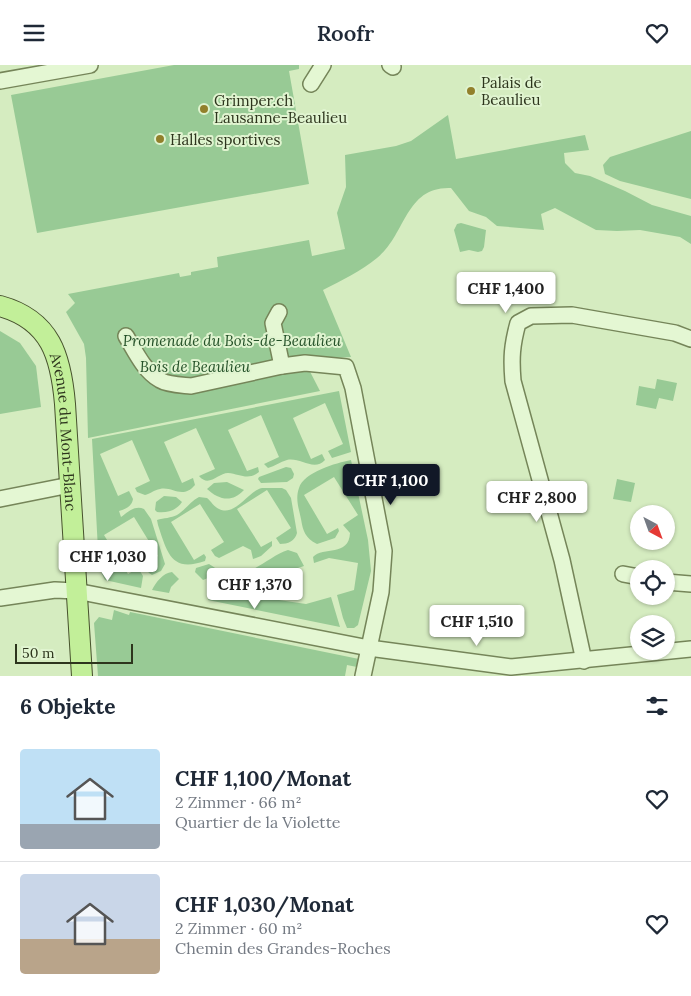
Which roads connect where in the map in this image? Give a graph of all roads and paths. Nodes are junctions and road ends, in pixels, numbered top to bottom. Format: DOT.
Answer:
graph roads {
  1 [pos="90,65"];
  2 [pos="324,65"];
  3 [pos="0,81"];
  4 [pos="311,84"];
  5 [pos="0,306"];
  6 [pos="279,312"];
  7 [pos="126,336"];
  8 [pos="691,339"];
  9 [pos="282,366"];
  10 [pos="70,485"];
  11 [pos="0,499"];
  12 [pos="624,574"];
  13 [pos="630,575"];
  14 [pos="675,583"];
  15 [pos="691,584"];
  16 [pos="76,591"];
  17 [pos="0,598"];
  18 [pos="369,647"];
  19 [pos="691,649"];
  20 [pos="584,661"];
  21 [pos="82,676"];
  22 [pos="363,676"];
  1 -- 3 [label="street"];
  2 -- 4 [label="street"];
  5 -- 10 [label="main road, Avenue du Mont-Blanc"];
  6 -- 9 [label="street"];
  7 -- 9 [label="street"];
  8 -- 20 [label="street"];
  9 -- 18 [label="street"];
  10 -- 11 [label="street"];
  10 -- 16 [label="main road, Avenue du Mont-Blanc"];
  12 -- 13 [label="street"];
  14 -- 15 [label="street"];
  16 -- 17 [label="street"];
  16 -- 18 [label="street"];
  16 -- 21 [label="main road, Avenue du Mont-Blanc"];
  18 -- 20 [label="street"];
  18 -- 22 [label="street"];
  19 -- 20 [label="street"];
}
